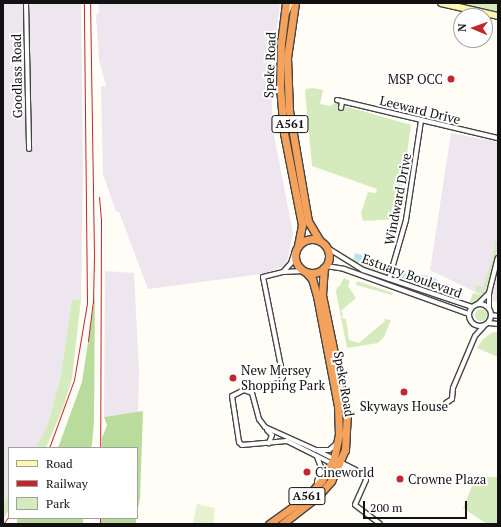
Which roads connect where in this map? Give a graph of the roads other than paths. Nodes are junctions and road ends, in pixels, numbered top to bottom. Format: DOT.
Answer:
graph roads {
  1 [pos="26,3"];
  2 [pos="285,3"];
  3 [pos="290,3"];
  4 [pos="295,3"];
  5 [pos="440,3"];
  6 [pos="284,16"];
  7 [pos="498,16"];
  8 [pos="337,100"];
  9 [pos="342,102"];
  10 [pos="341,108"];
  11 [pos="421,121"];
  12 [pos="286,123"];
  13 [pos="498,138"];
  14 [pos="29,149"];
  15 [pos="320,241"];
  16 [pos="326,247"];
  17 [pos="296,249"];
  18 [pos="498,258"];
  19 [pos="325,267"];
  20 [pos="283,272"];
  21 [pos="305,272"];
  22 [pos="389,279"];
  23 [pos="489,293"];
  24 [pos="478,304"];
  25 [pos="472,307"];
  26 [pos="489,308"];
  27 [pos="469,314"];
  28 [pos="492,315"];
  29 [pos="498,316"];
  30 [pos="489,322"];
  31 [pos="498,324"];
  32 [pos="474,325"];
  33 [pos="484,326"];
  34 [pos="474,336"];
  35 [pos="256,388"];
  36 [pos="244,390"];
  37 [pos="254,396"];
  38 [pos="446,403"];
  39 [pos="265,427"];
  40 [pos="269,442"];
  41 [pos="338,443"];
  42 [pos="316,450"];
  43 [pos="315,455"];
  44 [pos="332,461"];
  45 [pos="343,461"];
  46 [pos="358,471"];
  47 [pos="315,487"];
  48 [pos="269,524"];
  49 [pos="282,524"];
  50 [pos="380,524"];
  1 -- 14 [label="street, Goodlass Road"];
  2 -- 6 [label="highway, Speke Road"];
  3 -- 6 [label="street"];
  4 -- 12 [label="highway, Speke Road / A561"];
  5 -- 7 [label="street"];
  6 -- 12 [label="highway, Speke Road / A561"];
  8 -- 9 [label="street, Leeward Drive"];
  9 -- 10 [label="street"];
  9 -- 11 [label="street, Leeward Drive"];
  11 -- 13 [label="street, Leeward Drive"];
  11 -- 22 [label="street, Windward Drive"];
  12 -- 15 [label="highway, Speke Road / A561"];
  12 -- 17 [label="highway, Speke Road / A561"];
  15 -- 16 [label="highway, A561"];
  15 -- 17 [label="highway"];
  16 -- 19 [label="highway, A561"];
  16 -- 22 [label="street, Estuary Boulevard"];
  17 -- 20 [label="street"];
  17 -- 21 [label="highway, A561"];
  18 -- 23 [label="street"];
  19 -- 21 [label="highway"];
  19 -- 27 [label="street, Estuary Boulevard"];
  19 -- 45 [label="highway, Speke Road / A561"];
  20 -- 21 [label="street"];
  20 -- 35 [label="street"];
  21 -- 41 [label="highway, Speke Road / A561"];
  22 -- 25 [label="street, Estuary Boulevard"];
  23 -- 24 [label="street"];
  23 -- 26 [label="street"];
  24 -- 25 [label="street"];
  24 -- 26 [label="street"];
  25 -- 27 [label="street"];
  26 -- 28 [label="street"];
  27 -- 32 [label="street"];
  28 -- 29 [label="street"];
  28 -- 30 [label="street"];
  30 -- 31 [label="street"];
  30 -- 33 [label="street"];
  32 -- 33 [label="street"];
  32 -- 34 [label="street"];
  33 -- 34 [label="street"];
  34 -- 38 [label="street"];
  35 -- 36 [label="street"];
  35 -- 37 [label="street"];
  36 -- 37 [label="street"];
  36 -- 40 [label="street"];
  37 -- 39 [label="street"];
  39 -- 40 [label="street"];
  39 -- 42 [label="street"];
  40 -- 43 [label="street"];
  41 -- 42 [label="street"];
  41 -- 44 [label="highway, Speke Road / A561"];
  42 -- 44 [label="street"];
  43 -- 44 [label="street"];
  43 -- 47 [label="street"];
  44 -- 45 [label="street"];
  44 -- 47 [label="highway, Speke Road / A561"];
  45 -- 46 [label="street"];
  45 -- 46 [label="street"];
  45 -- 49 [label="highway, Speke Road / A561"];
  46 -- 50 [label="street"];
  47 -- 48 [label="highway, Speke Road / A561"];
}
